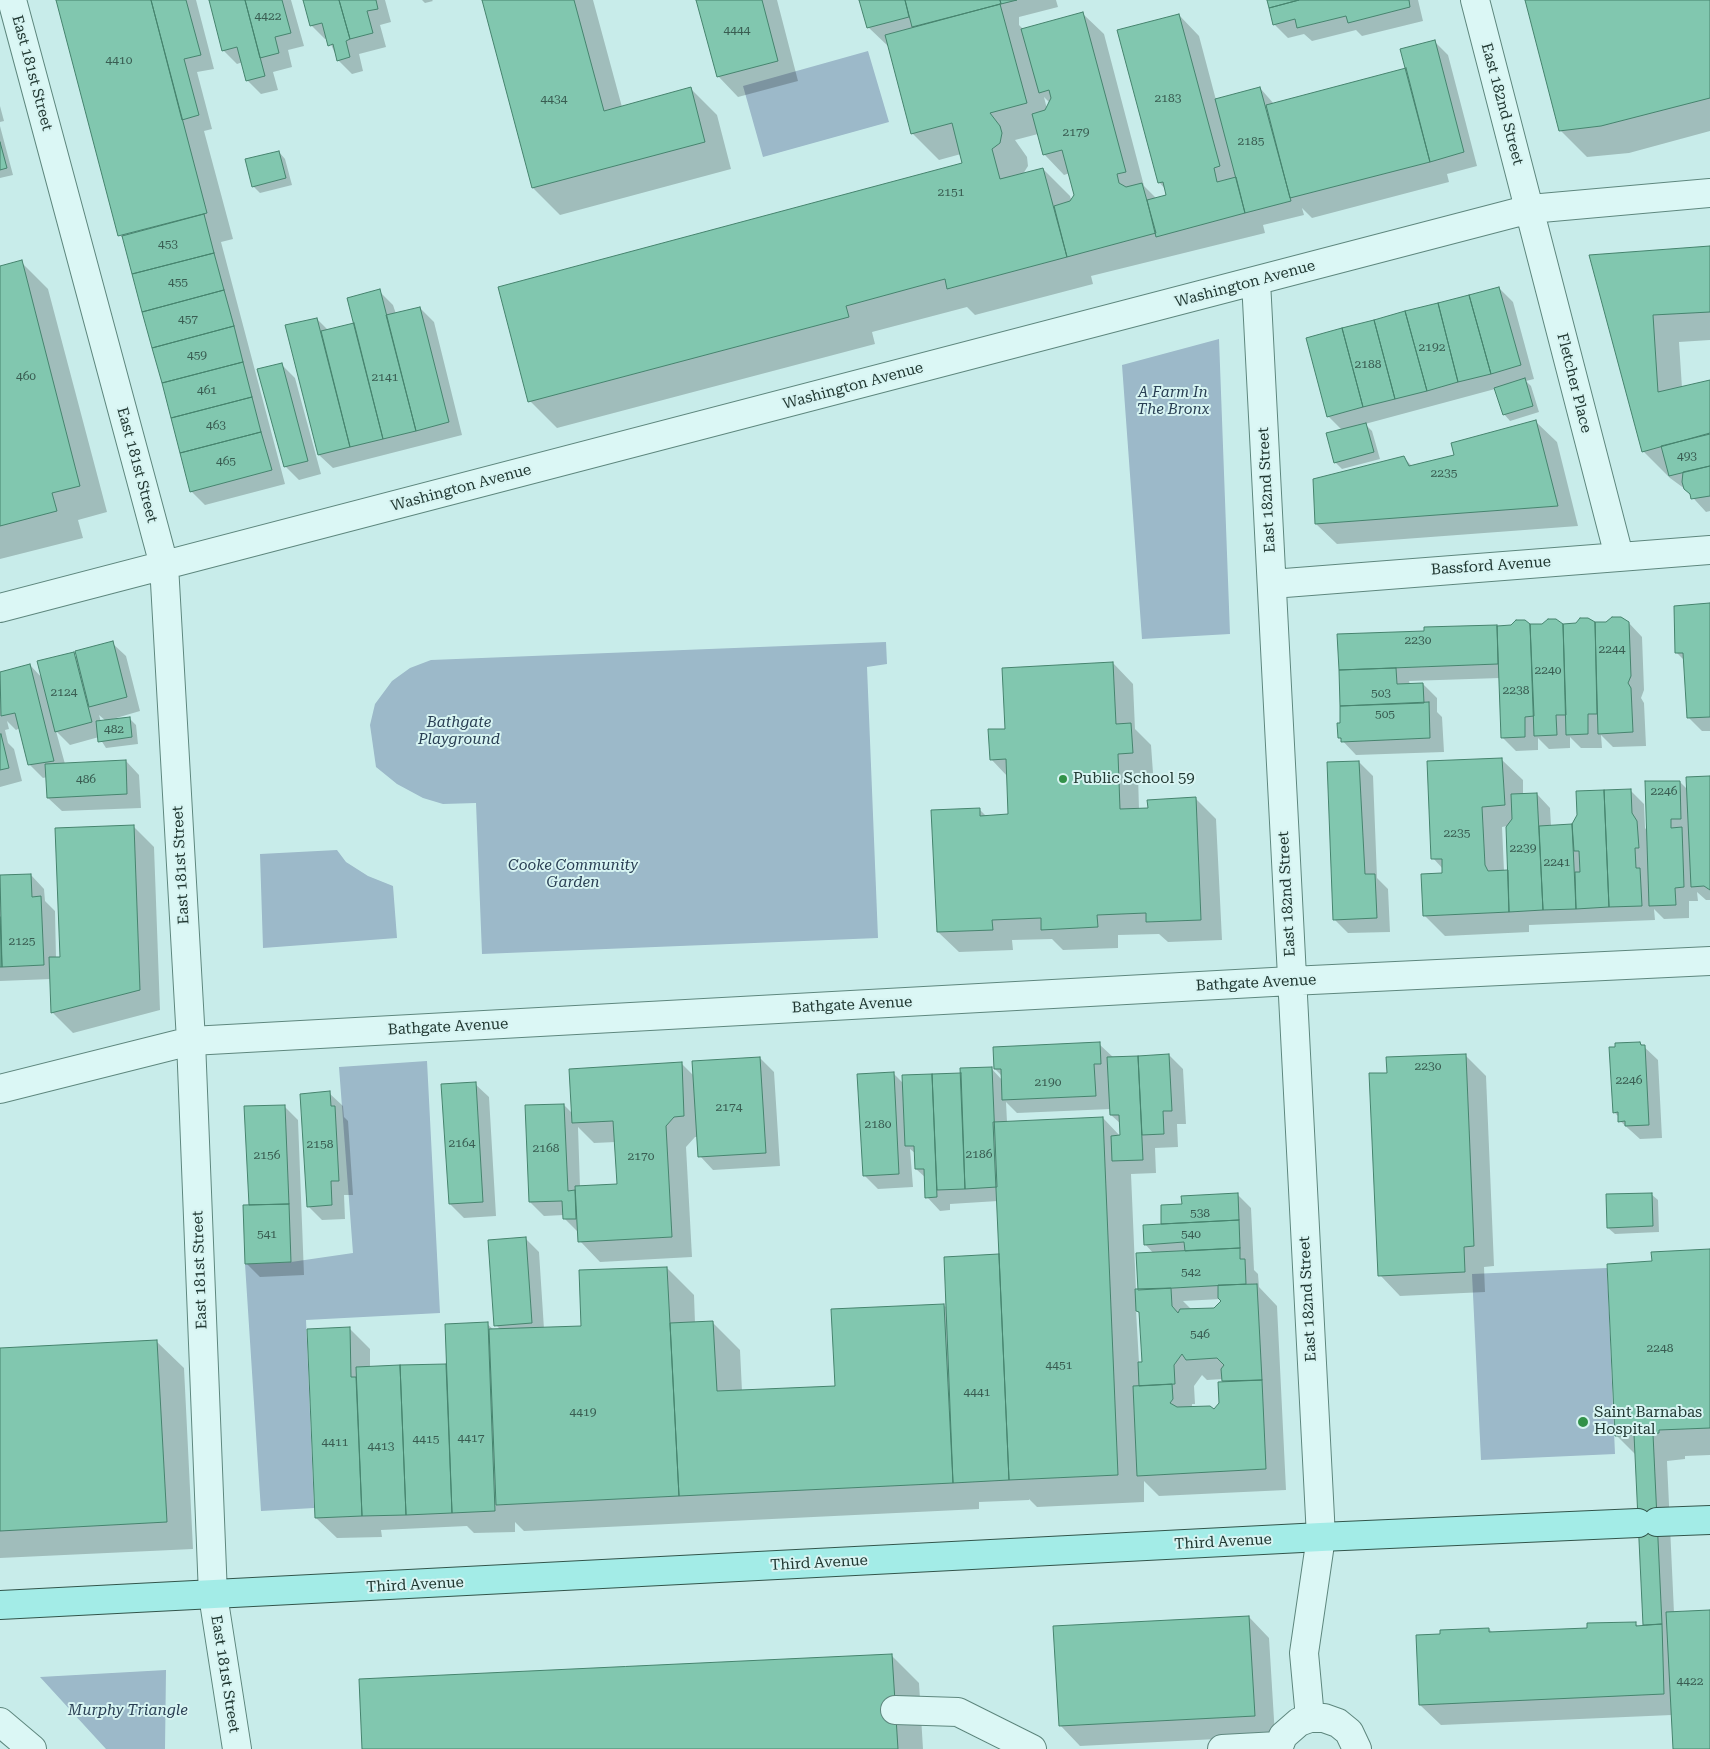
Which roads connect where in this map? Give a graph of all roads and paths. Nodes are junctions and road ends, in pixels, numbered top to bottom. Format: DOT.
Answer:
graph roads {
  1 [pos="12,0"];
  2 [pos="1475,0"];
  3 [pos="1710,193"];
  4 [pos="1530,209"];
  5 [pos="1256,282"];
  6 [pos="1710,550"];
  7 [pos="1619,556"];
  8 [pos="164,565"];
  9 [pos="1272,584"];
  10 [pos="0,608"];
  11 [pos="1710,961"];
  12 [pos="1291,981"];
  13 [pos="191,1041"];
  14 [pos="0,1089"];
  15 [pos="1710,1520"];
  16 [pos="1321,1537"];
  17 [pos="213,1595"];
  18 [pos="0,1606"];
  19 [pos="895,1710"];
  20 [pos="1310,1718"];
  21 [pos="0,1722"];
  22 [pos="1278,1748"];
  23 [pos="32,1749"];
  24 [pos="237,1749"];
  25 [pos="1032,1749"];
  26 [pos="1222,1749"];
  27 [pos="1357,1749"];
  1 -- 8 [label="street, East 181st Street"];
  2 -- 4 [label="street, East 182nd Street"];
  3 -- 4 [label="street, Washington Avenue"];
  4 -- 5 [label="street, Washington Avenue"];
  4 -- 7 [label="street, Fletcher Place"];
  5 -- 8 [label="street, Washington Avenue"];
  5 -- 9 [label="street, East 182nd Street"];
  6 -- 7 [label="street, Bassford Avenue"];
  7 -- 9 [label="street, Bassford Avenue"];
  8 -- 10 [label="street, Washington Avenue"];
  8 -- 13 [label="street, East 181st Street"];
  9 -- 12 [label="street, East 182nd Street"];
  11 -- 12 [label="street, Bathgate Avenue"];
  12 -- 13 [label="street, Bathgate Avenue"];
  12 -- 16 [label="street, East 182nd Street"];
  13 -- 14 [label="street, Bathgate Avenue"];
  13 -- 17 [label="street, East 181st Street"];
  15 -- 16 [label="main road, Third Avenue"];
  16 -- 17 [label="main road, Third Avenue"];
  16 -- 20 [label="street, East 182nd Street"];
  17 -- 18 [label="main road, Third Avenue"];
  17 -- 24 [label="street, East 181st Street"];
  19 -- 25 [label="street"];
  20 -- 22 [label="street"];
  20 -- 27 [label="street"];
  21 -- 23 [label="street"];
  22 -- 26 [label="street"];
}
